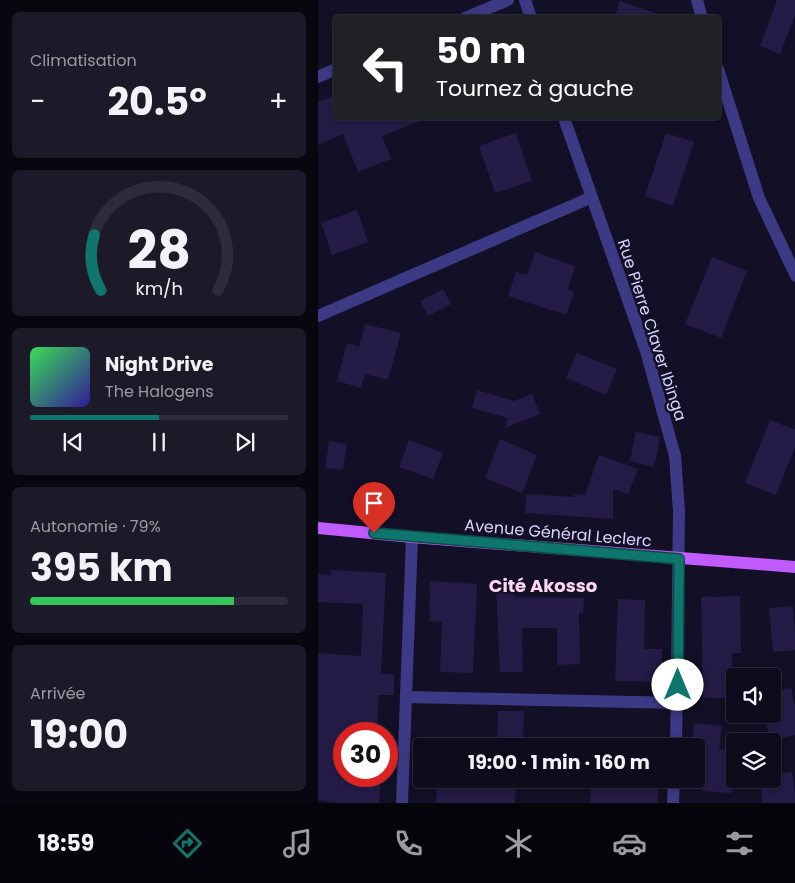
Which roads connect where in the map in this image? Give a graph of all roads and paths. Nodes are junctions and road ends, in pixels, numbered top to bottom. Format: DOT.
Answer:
graph roads {
  1 [pos="508,0"];
  2 [pos="525,0"];
  3 [pos="696,0"];
  4 [pos="471,15"];
  5 [pos="530,15"];
  6 [pos="701,15"];
  7 [pos="333,71"];
  8 [pos="318,76"];
  9 [pos="721,78"];
  10 [pos="565,120"];
  11 [pos="590,198"];
  12 [pos="796,276"];
  13 [pos="318,316"];
  14 [pos="318,528"];
  15 [pos="412,537"];
  16 [pos="679,559"];
  17 [pos="796,567"];
  18 [pos="406,697"];
  19 [pos="678,703"];
  20 [pos="676,738"];
  21 [pos="674,788"];
  22 [pos="402,803"];
  23 [pos="673,803"];
  1 -- 4 [label="street"];
  2 -- 5 [label="street"];
  3 -- 6 [label="street"];
  7 -- 8 [label="street"];
  9 -- 12 [label="street"];
  10 -- 11 [label="street, Rue Pierre Claver Ibinga"];
  11 -- 13 [label="street"];
  11 -- 16 [label="street, Rue Pierre Claver Ibinga"];
  14 -- 15 [label="main road, Avenue Général Leclerc"];
  15 -- 16 [label="main road, Avenue Général Leclerc"];
  15 -- 18 [label="street"];
  16 -- 17 [label="main road, Avenue Général Leclerc"];
  16 -- 19 [label="street, Rue Pierre Claver Ibinga"];
  18 -- 19 [label="street"];
  18 -- 22 [label="street"];
  19 -- 20 [label="street, Rue Pierre Claver Ibinga"];
  21 -- 23 [label="street"];
}
